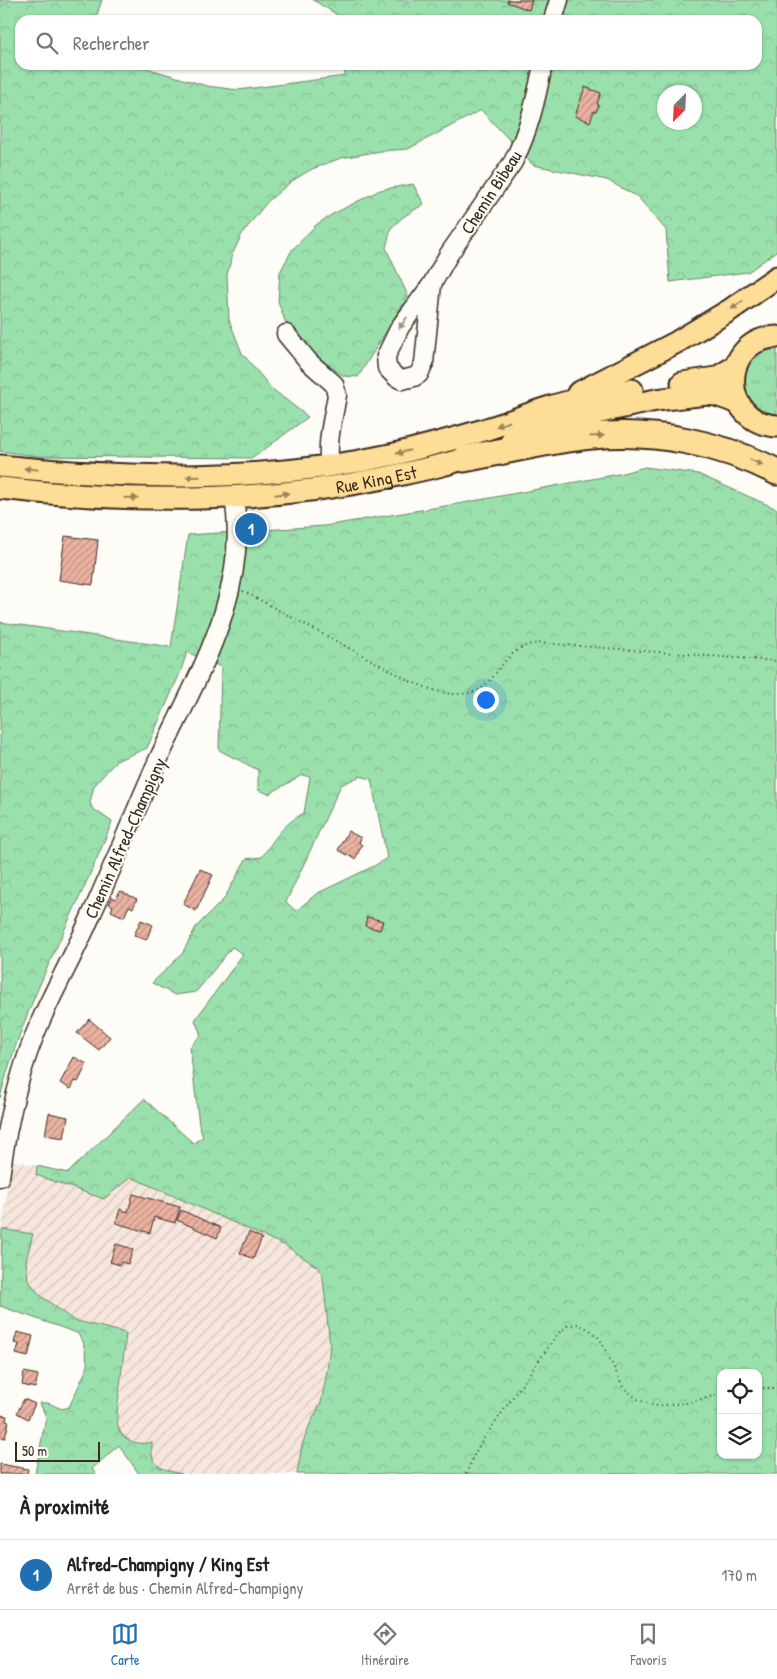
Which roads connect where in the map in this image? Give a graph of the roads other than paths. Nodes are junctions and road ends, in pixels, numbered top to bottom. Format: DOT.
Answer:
graph roads {
  1 [pos="559,0"];
  2 [pos="554,15"];
  3 [pos="542,70"];
  4 [pos="777,277"];
  5 [pos="432,284"];
  6 [pos="286,334"];
  7 [pos="777,337"];
  8 [pos="736,366"];
  9 [pos="739,403"];
  10 [pos="548,407"];
  11 [pos="777,426"];
  12 [pos="464,459"];
  13 [pos="0,466"];
  14 [pos="330,466"];
  15 [pos="777,472"];
  16 [pos="0,488"];
  17 [pos="234,498"];
  18 [pos="0,1177"];
  1 -- 2 [label="street"];
  3 -- 5 [label="street, Chemin Bibeau"];
  4 -- 10 [label="main road, one-way"];
  5 -- 5 [label="street, Chemin Bibeau, one-way"];
  6 -- 14 [label="street"];
  7 -- 8 [label="main road"];
  8 -- 9 [label="main road"];
  8 -- 10 [label="main road, Rue King Est"];
  9 -- 11 [label="main road"];
  9 -- 12 [label="main road, Rue King Est"];
  10 -- 14 [label="main road, Rue King Est, one-way"];
  12 -- 15 [label="highway, one-way"];
  17 -- 12 [label="main road, Rue King Est, one-way"];
  14 -- 13 [label="main road, Rue King Est, one-way"];
  16 -- 17 [label="main road, Rue King Est, one-way"];
  17 -- 18 [label="street, Chemin Alfred-Champigny"];
}
